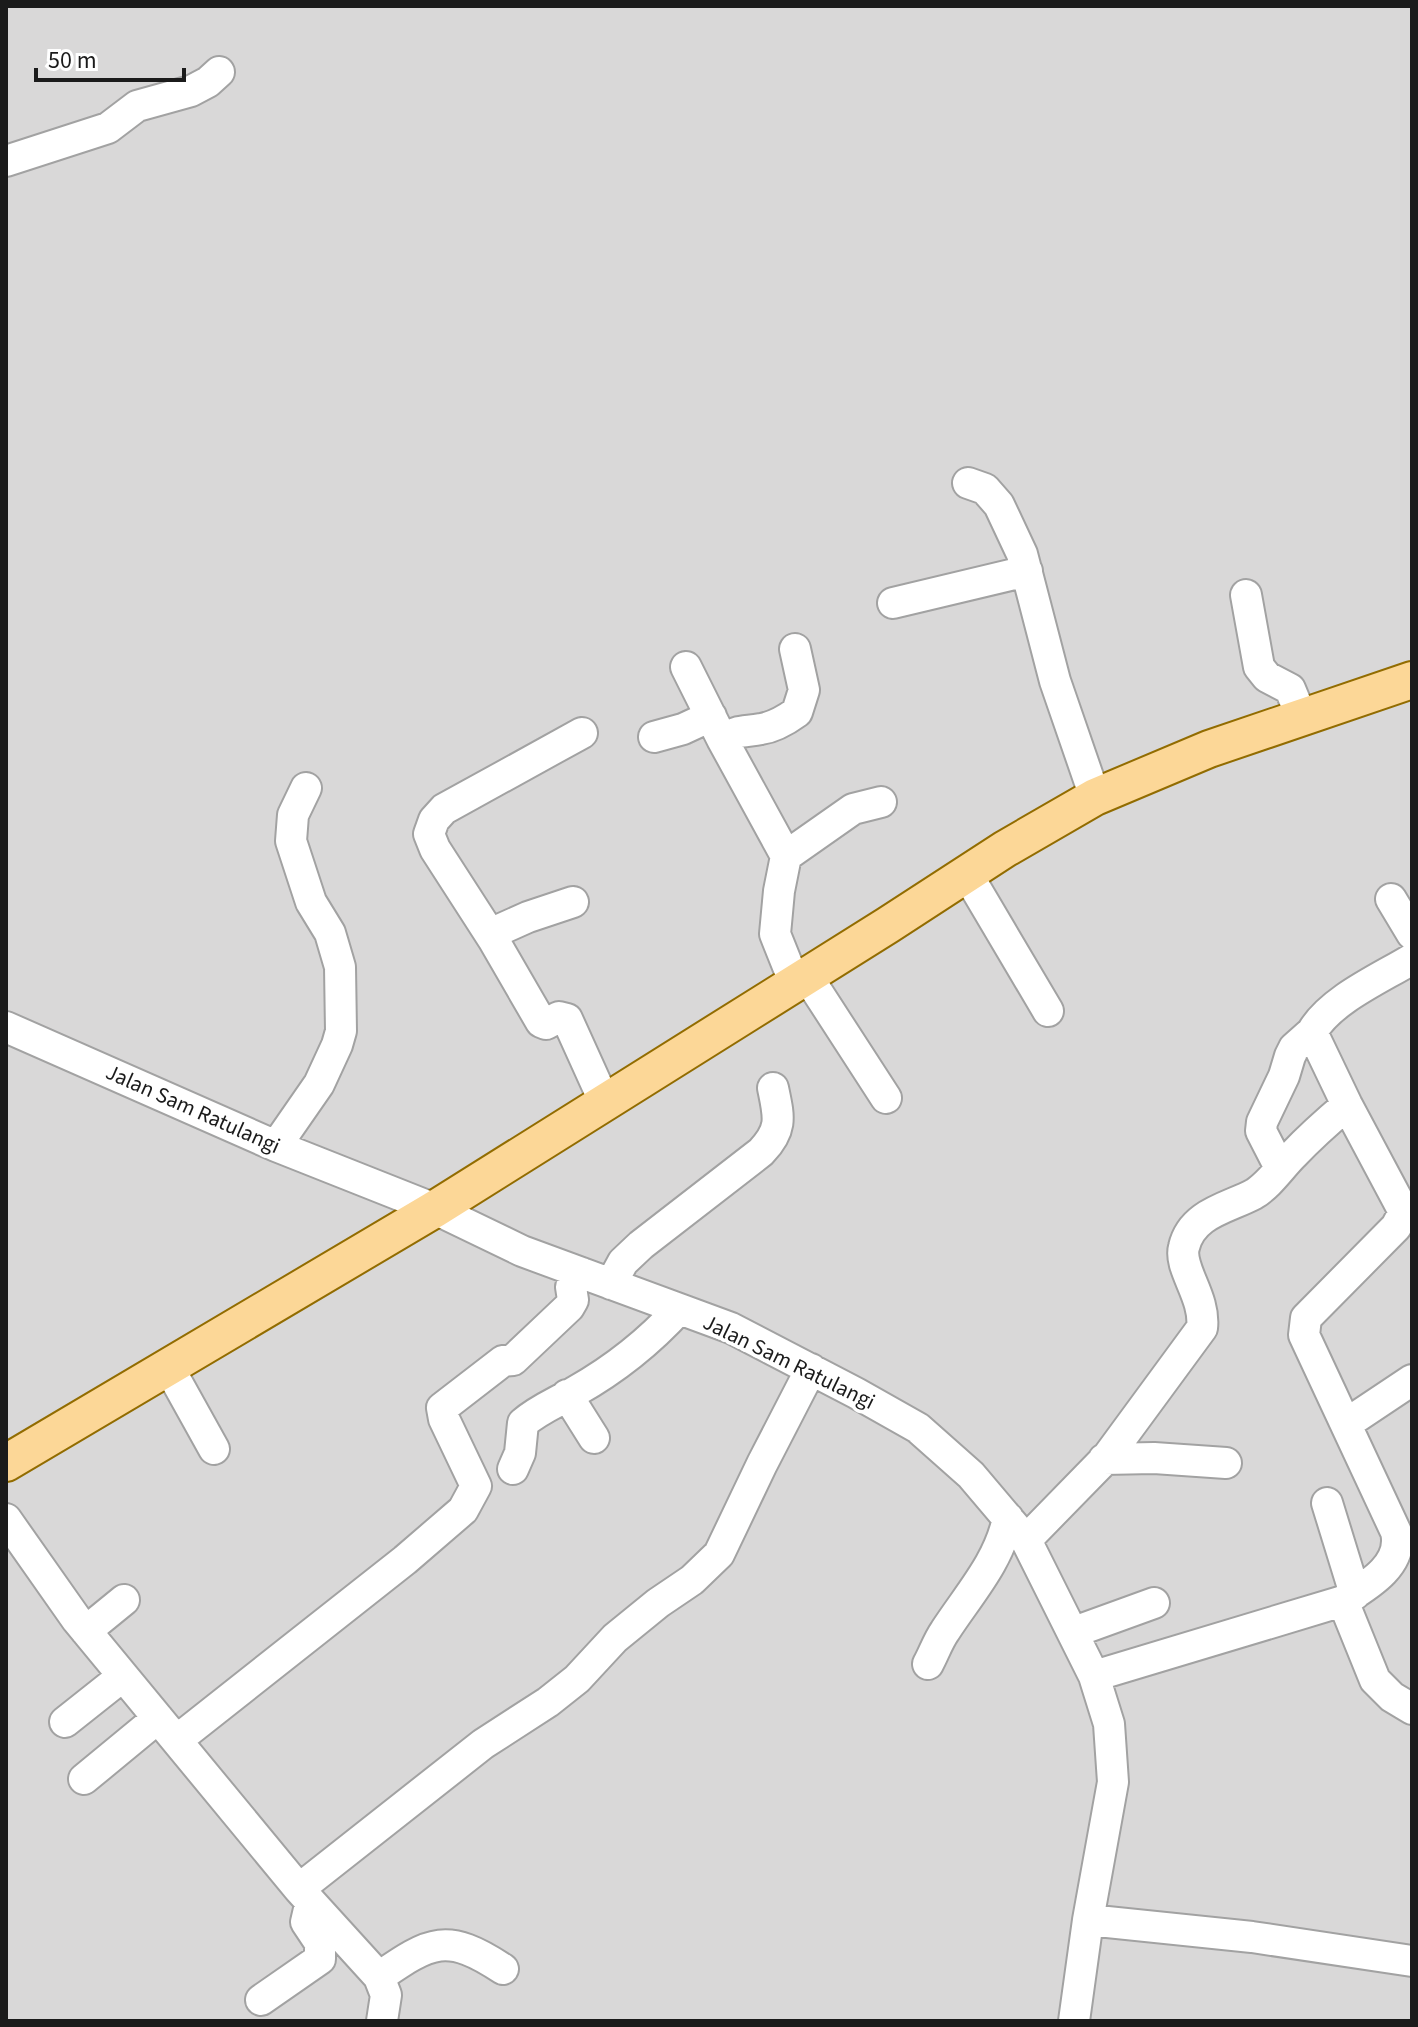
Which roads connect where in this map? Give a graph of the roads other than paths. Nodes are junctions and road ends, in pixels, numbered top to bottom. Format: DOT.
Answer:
graph roads {
  1 [pos="219,72"];
  2 [pos="6,161"];
  3 [pos="968,483"];
  4 [pos="1027,571"];
  5 [pos="1246,595"];
  6 [pos="893,603"];
  7 [pos="795,649"];
  8 [pos="686,667"];
  9 [pos="1412,680"];
  10 [pos="1302,718"];
  11 [pos="716,727"];
  12 [pos="582,733"];
  13 [pos="654,737"];
  14 [pos="306,788"];
  15 [pos="1095,797"];
  16 [pos="881,802"];
  17 [pos="786,856"];
  18 [pos="967,874"];
  19 [pos="1391,899"];
  20 [pos="573,902"];
  21 [pos="490,934"];
  22 [pos="1412,934"];
  23 [pos="1412,959"];
  24 [pos="801,980"];
  25 [pos="1048,1011"];
  26 [pos="6,1027"];
  27 [pos="1312,1032"];
  28 [pos="773,1088"];
  29 [pos="886,1098"];
  30 [pos="605,1103"];
  31 [pos="1347,1105"];
  32 [pos="276,1146"];
  33 [pos="1280,1168"];
  34 [pos="435,1209"];
  35 [pos="1408,1209"];
  36 [pos="582,1273"];
  37 [pos="611,1284"];
  38 [pos="679,1309"];
  39 [pos="169,1368"];
  40 [pos="811,1369"];
  41 [pos="1412,1380"];
  42 [pos="567,1395"];
  43 [pos="1346,1424"];
  44 [pos="594,1438"];
  45 [pos="214,1449"];
  46 [pos="1104,1459"];
  47 [pos="6,1463"];
  48 [pos="1226,1463"];
  49 [pos="513,1469"];
  50 [pos="1327,1503"];
  51 [pos="6,1519"];
  52 [pos="1017,1529"];
  53 [pos="1405,1543"];
  54 [pos="1349,1597"];
  55 [pos="124,1600"];
  56 [pos="1154,1603"];
  57 [pos="86,1631"];
  58 [pos="1074,1632"];
  59 [pos="928,1664"];
  60 [pos="123,1676"];
  61 [pos="1094,1676"];
  62 [pos="1412,1709"];
  63 [pos="65,1722"];
  64 [pos="167,1729"];
  65 [pos="84,1779"];
  66 [pos="306,1897"];
  67 [pos="1088,1920"];
  68 [pos="1412,1961"];
  69 [pos="503,1969"];
  70 [pos="379,1977"];
  71 [pos="261,2000"];
  72 [pos="382,2021"];
  73 [pos="1074,2021"];
  1 -- 2 [label="street"];
  3 -- 4 [label="street"];
  4 -- 6 [label="street"];
  4 -- 15 [label="street"];
  5 -- 10 [label="street"];
  7 -- 11 [label="street"];
  8 -- 11 [label="street"];
  9 -- 10 [label="main road"];
  10 -- 15 [label="main road"];
  11 -- 13 [label="street"];
  11 -- 17 [label="street"];
  12 -- 21 [label="street"];
  14 -- 32 [label="street"];
  15 -- 18 [label="main road"];
  16 -- 17 [label="street"];
  17 -- 24 [label="street"];
  18 -- 24 [label="main road"];
  18 -- 25 [label="street"];
  19 -- 22 [label="street"];
  20 -- 21 [label="street"];
  21 -- 30 [label="street"];
  23 -- 27 [label="street"];
  24 -- 29 [label="street"];
  24 -- 30 [label="main road"];
  26 -- 32 [label="street, Jalan Sam Ratulangi"];
  27 -- 31 [label="street"];
  27 -- 33 [label="street"];
  28 -- 37 [label="street"];
  30 -- 34 [label="main road"];
  31 -- 33 [label="street"];
  31 -- 35 [label="street"];
  32 -- 34 [label="street, Jalan Sam Ratulangi"];
  33 -- 46 [label="street"];
  34 -- 36 [label="street, Jalan Sam Ratulangi"];
  34 -- 39 [label="main road"];
  35 -- 43 [label="street"];
  36 -- 37 [label="street, Jalan Sam Ratulangi"];
  36 -- 64 [label="street"];
  37 -- 38 [label="street, Jalan Sam Ratulangi"];
  38 -- 40 [label="street, Jalan Sam Ratulangi"];
  38 -- 42 [label="street"];
  39 -- 45 [label="street"];
  39 -- 47 [label="main road"];
  40 -- 52 [label="street, Jalan Sam Ratulangi"];
  40 -- 66 [label="street"];
  41 -- 43 [label="street"];
  42 -- 44 [label="street"];
  42 -- 49 [label="street"];
  43 -- 53 [label="street"];
  46 -- 48 [label="street"];
  46 -- 52 [label="street"];
  50 -- 54 [label="street"];
  51 -- 57 [label="street"];
  52 -- 58 [label="street, Jalan Sam Ratulangi"];
  52 -- 59 [label="street"];
  53 -- 54 [label="street"];
  54 -- 61 [label="street"];
  54 -- 62 [label="street"];
  55 -- 57 [label="street"];
  56 -- 58 [label="street"];
  57 -- 60 [label="street"];
  58 -- 61 [label="street, Jalan Sam Ratulangi"];
  60 -- 63 [label="street"];
  60 -- 64 [label="street"];
  61 -- 67 [label="street, Jalan Sam Ratulangi"];
  64 -- 65 [label="street"];
  64 -- 66 [label="street"];
  66 -- 70 [label="street"];
  66 -- 71 [label="street"];
  67 -- 68 [label="street"];
  67 -- 73 [label="street, Jalan Sam Ratulangi"];
  69 -- 70 [label="street"];
  70 -- 72 [label="street"];
}
